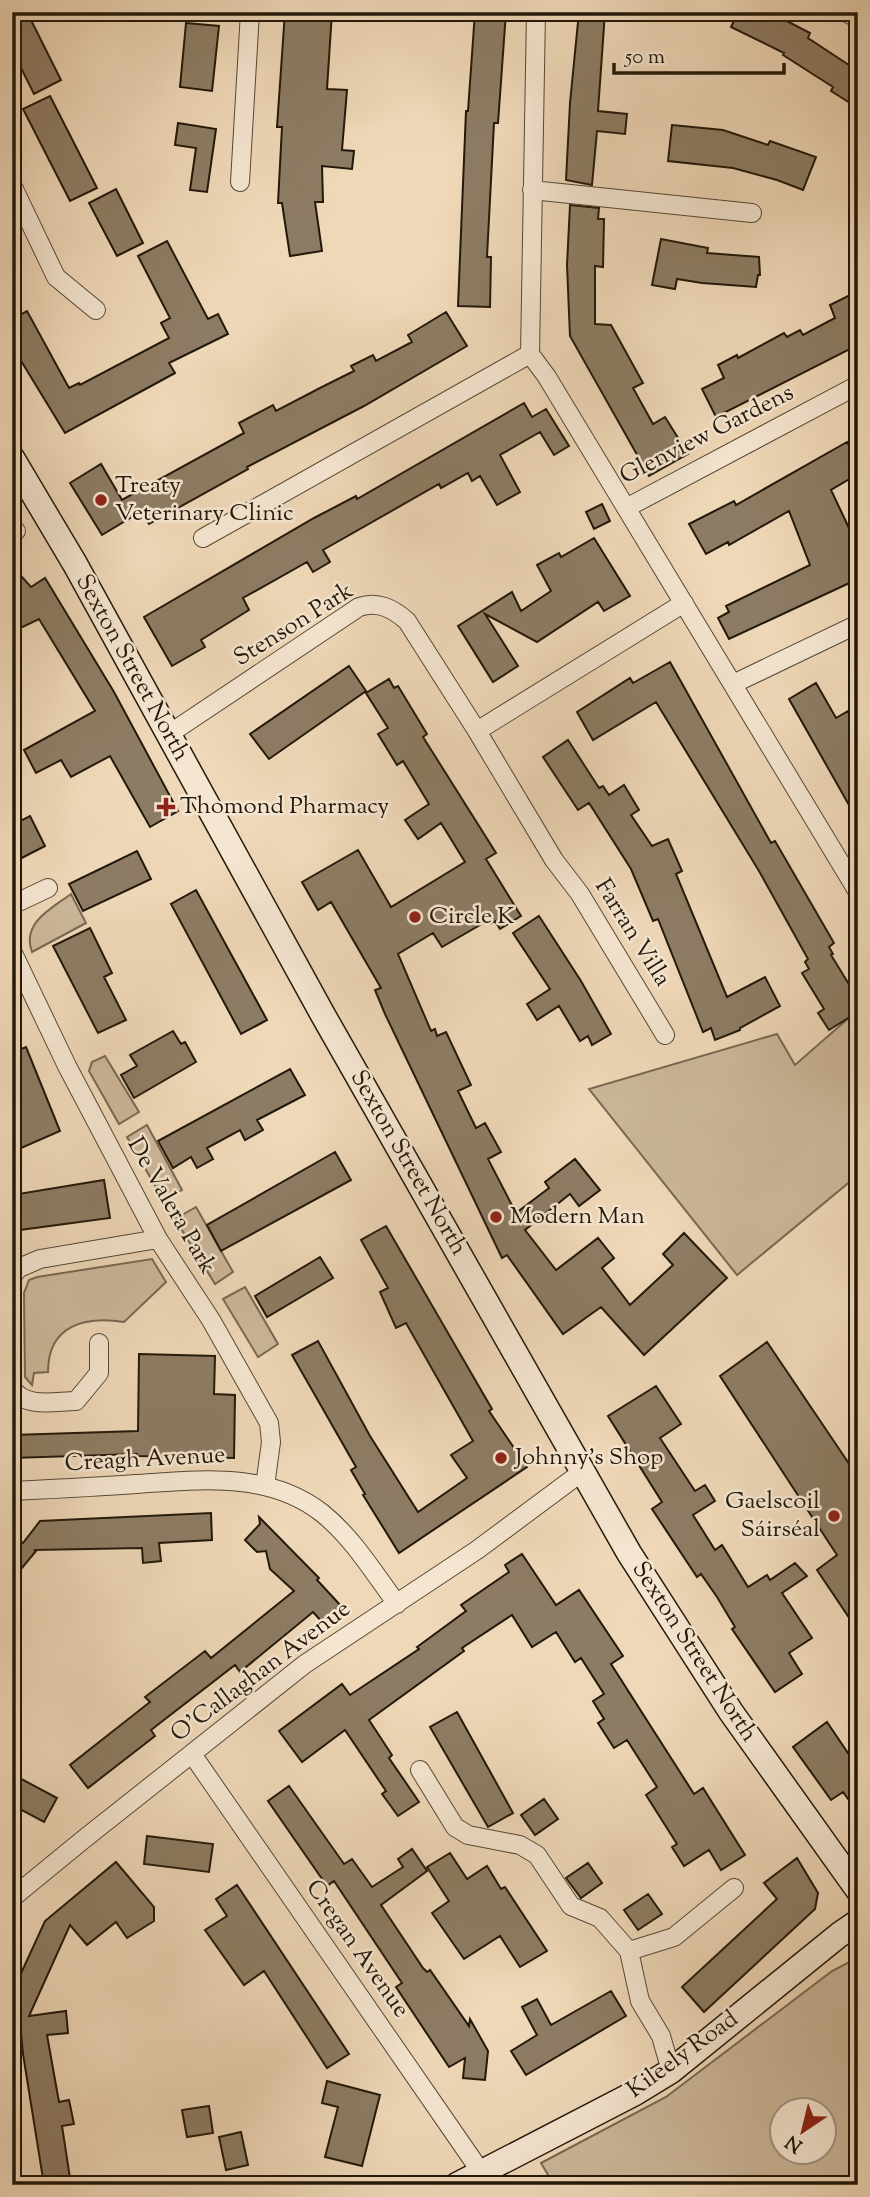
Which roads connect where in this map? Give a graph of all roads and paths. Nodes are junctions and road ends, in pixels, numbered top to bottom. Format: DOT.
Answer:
graph roads {
  1 [pos="250,12"];
  2 [pos="536,12"];
  3 [pos="846,12"];
  4 [pos="858,19"];
  5 [pos="240,182"];
  6 [pos="12,186"];
  7 [pos="532,190"];
  8 [pos="752,213"];
  9 [pos="96,310"];
  10 [pos="530,354"];
  11 [pos="858,384"];
  12 [pos="12,458"];
  13 [pos="626,508"];
  14 [pos="203,538"];
  15 [pos="684,603"];
  16 [pos="858,624"];
  17 [pos="733,684"];
  18 [pos="478,731"];
  19 [pos="169,734"];
  20 [pos="554,860"];
  21 [pos="48,888"];
  22 [pos="858,892"];
  23 [pos="12,905"];
  24 [pos="12,951"];
  25 [pos="665,1035"];
  26 [pos="158,1239"];
  27 [pos="12,1276"];
  28 [pos="99,1343"];
  29 [pos="12,1388"];
  30 [pos="582,1472"];
  31 [pos="265,1486"];
  32 [pos="12,1492"];
  33 [pos="397,1604"];
  34 [pos="192,1754"];
  35 [pos="420,1770"];
  36 [pos="734,1888"];
  37 [pos="858,1890"];
  38 [pos="12,1898"];
  39 [pos="858,1923"];
  40 [pos="629,1951"];
  41 [pos="671,2071"];
  42 [pos="481,2172"];
  43 [pos="457,2185"];
  1 -- 5 [label="street"];
  2 -- 7 [label="street"];
  3 -- 4 [label="street"];
  6 -- 9 [label="street"];
  7 -- 8 [label="street"];
  7 -- 10 [label="street"];
  10 -- 13 [label="street, Glenview Gardens"];
  10 -- 14 [label="street"];
  11 -- 13 [label="street, Glenview Gardens"];
  12 -- 19 [label="main road, Sexton Street North"];
  13 -- 15 [label="street"];
  15 -- 17 [label="street"];
  15 -- 18 [label="street"];
  16 -- 17 [label="street"];
  17 -- 22 [label="street"];
  18 -- 19 [label="street, Stenson Park"];
  18 -- 20 [label="street, Stenson Park"];
  19 -- 30 [label="main road, Sexton Street North"];
  20 -- 25 [label="street, Farran Villa"];
  21 -- 23 [label="street"];
  24 -- 26 [label="street, De Valera Park"];
  26 -- 27 [label="street"];
  26 -- 31 [label="street, De Valera Park"];
  28 -- 29 [label="street"];
  30 -- 33 [label="street, O'Callaghan Avenue"];
  30 -- 37 [label="main road, Sexton Street North"];
  31 -- 32 [label="street, Creagh Avenue"];
  31 -- 33 [label="street, Creagh Avenue"];
  33 -- 34 [label="street, O'Callaghan Avenue"];
  34 -- 38 [label="street, O'Callaghan Avenue"];
  34 -- 42 [label="street, Cregan Avenue"];
  35 -- 40 [label="street"];
  36 -- 40 [label="street"];
  39 -- 41 [label="main road, Kileely Road"];
  40 -- 41 [label="street"];
  41 -- 42 [label="main road, Kileely Road"];
  42 -- 43 [label="main road, Kileely Road"];
}
